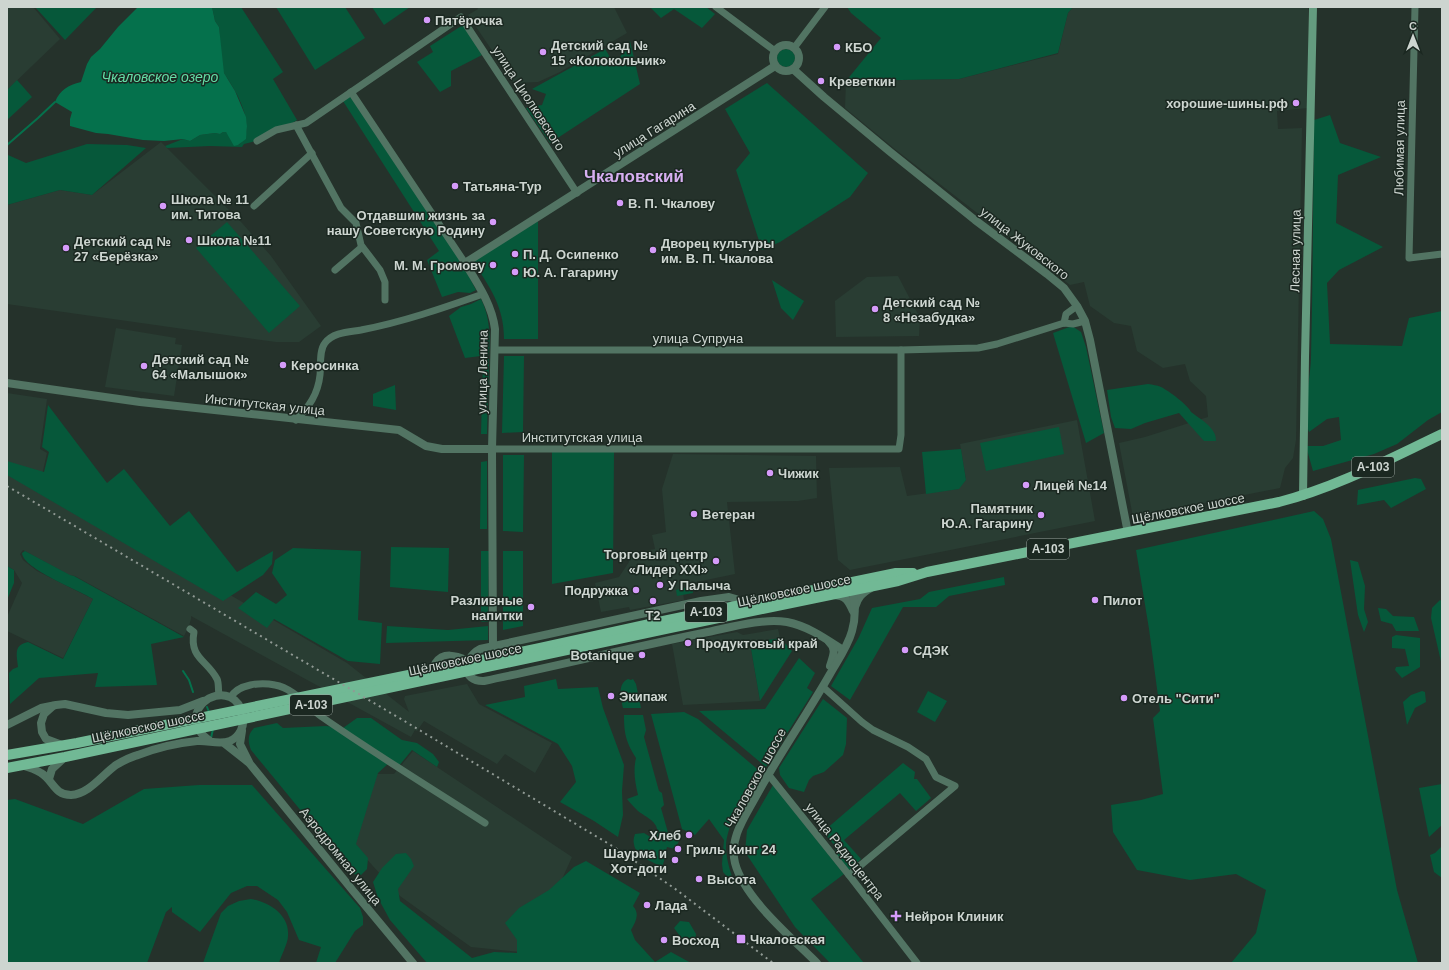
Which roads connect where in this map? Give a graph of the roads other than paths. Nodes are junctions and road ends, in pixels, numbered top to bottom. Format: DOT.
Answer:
graph roads {
  1 [pos="716,7"];
  2 [pos="825,7"];
  3 [pos="1313,7"];
  4 [pos="1415,7"];
  5 [pos="794,48"];
  6 [pos="775,51"];
  7 [pos="775,66"];
  8 [pos="794,69"];
  9 [pos="351,92"];
  10 [pos="296,125"];
  11 [pos="257,141"];
  12 [pos="312,153"];
  13 [pos="577,193"];
  14 [pos="254,206"];
  15 [pos="362,247"];
  16 [pos="1442,254"];
  17 [pos="465,264"];
  18 [pos="335,270"];
  19 [pos="483,294"];
  20 [pos="384,300"];
  21 [pos="1077,306"];
  22 [pos="1085,321"];
  23 [pos="1064,323"];
  24 [pos="495,350"];
  25 [pos="901,350"];
  26 [pos="7,383"];
  27 [pos="296,420"];
  28 [pos="1442,434"];
  29 [pos="492,449"];
  30 [pos="1303,496"];
  31 [pos="1128,533"];
  32 [pos="927,572"];
  33 [pos="848,587"];
  34 [pos="872,587"];
  35 [pos="831,595"];
  36 [pos="743,604"];
  37 [pos="855,611"];
  38 [pos="190,629"];
  39 [pos="851,635"];
  40 [pos="831,642"];
  41 [pos="493,646"];
  42 [pos="843,650"];
  43 [pos="541,652"];
  44 [pos="468,660"];
  45 [pos="435,663"];
  46 [pos="822,687"];
  47 [pos="219,695"];
  48 [pos="231,697"];
  49 [pos="204,701"];
  50 [pos="56,705"];
  51 [pos="180,710"];
  52 [pos="196,718"];
  53 [pos="7,725"];
  54 [pos="197,727"];
  55 [pos="242,728"];
  56 [pos="210,741"];
  57 [pos="224,743"];
  58 [pos="179,744"];
  59 [pos="62,745"];
  60 [pos="7,755"];
  61 [pos="65,757"];
  62 [pos="250,764"];
  63 [pos="21,765"];
  64 [pos="7,768"];
  65 [pos="768,774"];
  66 [pos="49,779"];
  67 [pos="486,823"];
  68 [pos="849,875"];
  69 [pos="414,963"];
  70 [pos="817,963"];
  71 [pos="917,963"];
  1 -- 6 [label="street"];
  2 -- 5 [label="street"];
  3 -- 30 [label="main road, Лесная улица"];
  4 -- 16 [label="street, Любимая улица"];
  5 -- 6 [label="street"];
  5 -- 8 [label="street"];
  6 -- 7 [label="street"];
  7 -- 8 [label="street"];
  7 -- 13 [label="street, улица Гагарина"];
  8 -- 21 [label="street, улица Жуковского"];
  9 -- 10 [label="street"];
  9 -- 13 [label="street, улица Циолковского"];
  9 -- 17 [label="street, улица Ленина"];
  10 -- 11 [label="street"];
  10 -- 12 [label="street"];
  12 -- 14 [label="street"];
  12 -- 15 [label="street"];
  13 -- 17 [label="street, улица Гагарина"];
  15 -- 18 [label="street"];
  15 -- 20 [label="street"];
  17 -- 19 [label="street, улица Ленина"];
  19 -- 24 [label="street, улица Ленина"];
  19 -- 27 [label="street"];
  21 -- 22 [label="street, улица Жуковского"];
  21 -- 23 [label="street"];
  22 -- 23 [label="street"];
  22 -- 31 [label="street, улица Жуковского"];
  23 -- 25 [label="street"];
  24 -- 25 [label="street, улица Супруна"];
  24 -- 29 [label="street, улица Ленина"];
  25 -- 29 [label="street, Институтская улица"];
  26 -- 27 [label="street, Институтская улица"];
  27 -- 29 [label="street, Институтская улица"];
  28 -- 30 [label="main road, Щёлковское шоссе / А-103"];
  29 -- 41 [label="street, улица Ленина"];
  30 -- 31 [label="main road, Щёлковское шоссе / А-103"];
  31 -- 32 [label="main road, Щёлковское шоссе / А-103"];
  32 -- 33 [label="main road, Щёлковское шоссе / А-103"];
  32 -- 34 [label="main road, Щёлковское шоссе / А-103"];
  33 -- 34 [label="main road, Щёлковское шоссе / А-103"];
  33 -- 35 [label="main road, Щёлковское шоссе / А-103"];
  33 -- 36 [label="main road, Щёлковское шоссе / А-103"];
  33 -- 37 [label="street, Чкаловское шоссе"];
  34 -- 37 [label="street"];
  35 -- 37 [label="street"];
  35 -- 43 [label="main road, Щёлковское шоссе / А-103"];
  36 -- 41 [label="street, А-103"];
  36 -- 43 [label="main road, Щёлковское шоссе / А-103"];
  37 -- 39 [label="street, Чкаловское шоссе"];
  38 -- 47 [label="street"];
  39 -- 40 [label="street"];
  39 -- 42 [label="street, Чкаловское шоссе"];
  40 -- 42 [label="street, А-103"];
  40 -- 44 [label="street, А-103"];
  40 -- 46 [label="street"];
  41 -- 44 [label="street, А-103"];
  42 -- 46 [label="street, Чкаловское шоссе"];
  43 -- 59 [label="main road, Щёлковское шоссе / А-103"];
  43 -- 61 [label="main road, Щёлковское шоссе / А-103"];
  44 -- 45 [label="street"];
  46 -- 65 [label="street, Чкаловское шоссе"];
  46 -- 68 [label="street"];
  47 -- 48 [label="street"];
  47 -- 49 [label="street"];
  48 -- 55 [label="street"];
  48 -- 67 [label="street"];
  49 -- 51 [label="street"];
  49 -- 52 [label="street"];
  50 -- 51 [label="street"];
  50 -- 53 [label="street"];
  50 -- 59 [label="street"];
  51 -- 52 [label="street"];
  52 -- 54 [label="street"];
  54 -- 56 [label="street"];
  54 -- 58 [label="street"];
  55 -- 57 [label="street"];
  55 -- 62 [label="street"];
  56 -- 57 [label="street"];
  56 -- 58 [label="street"];
  57 -- 62 [label="street"];
  58 -- 66 [label="street"];
  59 -- 60 [label="main road, Щёлковское шоссе / А-103"];
  61 -- 63 [label="main road, Щёлковское шоссе / А-103"];
  61 -- 66 [label="street"];
  62 -- 69 [label="street, Аэродромная улица"];
  63 -- 64 [label="main road, Щёлковское шоссе / А-103"];
  63 -- 66 [label="street"];
  65 -- 68 [label="street, улица Радиоцентра"];
  65 -- 70 [label="street, Чкаловское шоссе"];
  68 -- 71 [label="street, улица Радиоцентра"];
}
